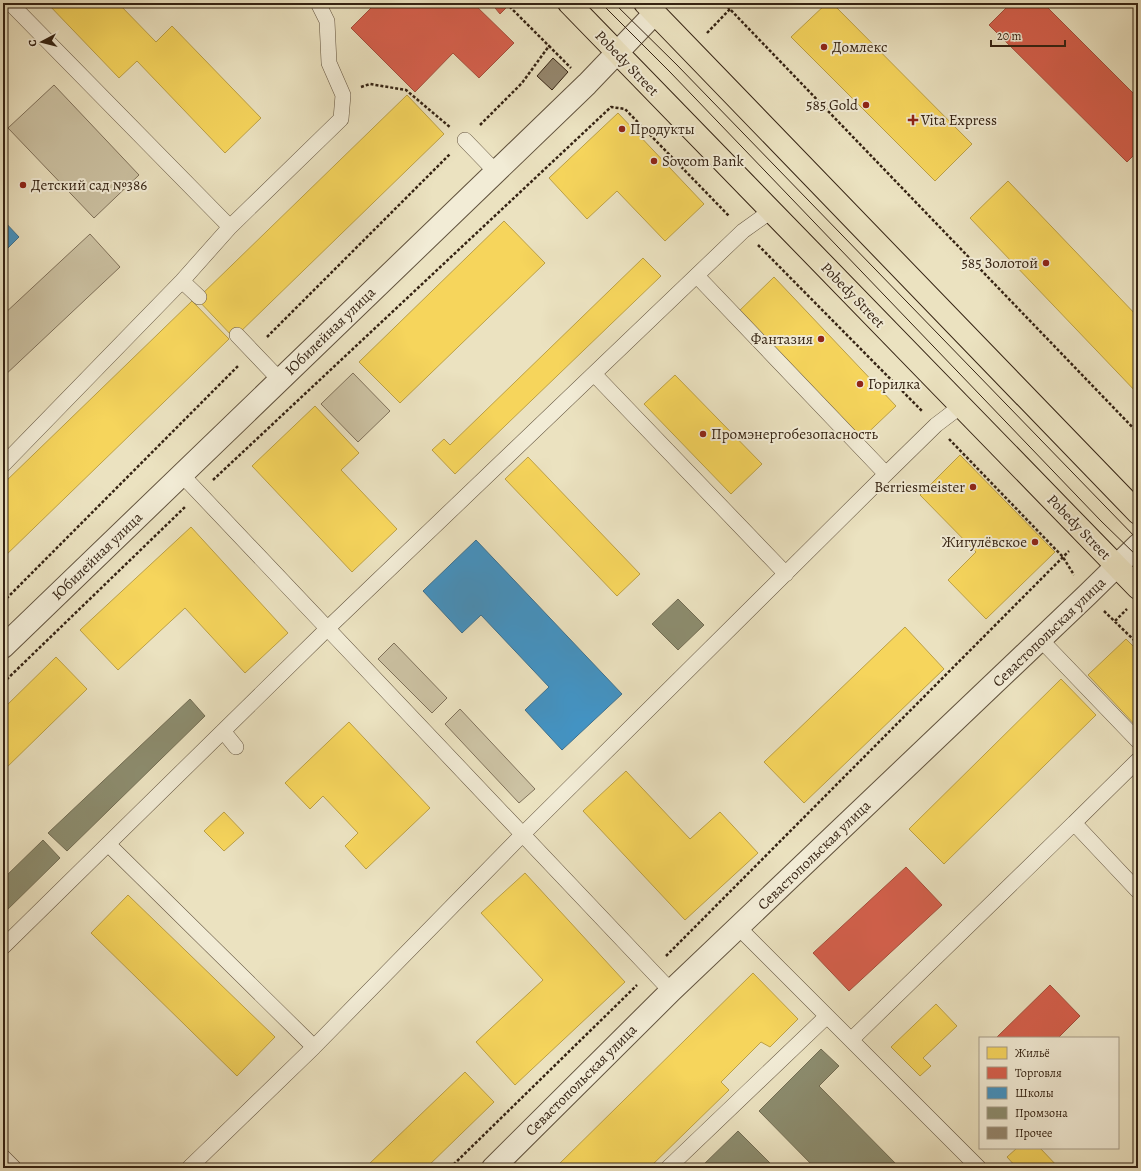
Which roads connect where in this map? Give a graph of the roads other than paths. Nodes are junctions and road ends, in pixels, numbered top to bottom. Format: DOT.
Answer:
graph roads {
  1 [pos="10,3"];
  2 [pos="318,3"];
  3 [pos="569,3"];
  4 [pos="650,8"];
  5 [pos="618,53"];
  6 [pos="465,140"];
  7 [pos="495,172"];
  8 [pos="771,211"];
  9 [pos="230,227"];
  10 [pos="697,276"];
  11 [pos="182,281"];
  12 [pos="198,297"];
  13 [pos="237,336"];
  14 [pos="594,374"];
  15 [pos="279,379"];
  16 [pos="961,406"];
  17 [pos="3,465"];
  18 [pos="886,474"];
  19 [pos="182,475"];
  20 [pos="1138,513"];
  21 [pos="1138,545"];
  22 [pos="1117,566"];
  23 [pos="786,574"];
  24 [pos="1138,588"];
  25 [pos="328,628"];
  26 [pos="1041,640"];
  27 [pos="3,647"];
  28 [pos="223,731"];
  29 [pos="1138,741"];
  30 [pos="236,747"];
  31 [pos="1138,760"];
  32 [pos="1074,822"];
  33 [pos="522,835"];
  34 [pos="108,844"];
  35 [pos="1138,891"];
  36 [pos="738,927"];
  37 [pos="3,947"];
  38 [pos="671,991"];
  39 [pos="827,1016"];
  40 [pos="851,1040"];
  41 [pos="314,1047"];
  42 [pos="3,1157"];
  43 [pos="501,1165"];
  44 [pos="14,1168"];
  45 [pos="189,1168"];
  46 [pos="668,1168"];
  47 [pos="979,1168"];
  1 -- 9 [label="lane"];
  2 -- 9 [label="lane"];
  3 -- 5 [label="main road, Pobedy Street"];
  4 -- 5 [label="street, Юбилейная улица"];
  4 -- 20 [label="main road"];
  5 -- 7 [label="street, Юбилейная улица"];
  5 -- 8 [label="main road, Pobedy Street"];
  6 -- 7 [label="lane"];
  7 -- 15 [label="street, Юбилейная улица"];
  8 -- 10 [label="lane"];
  8 -- 16 [label="main road, Pobedy Street"];
  9 -- 11 [label="lane"];
  10 -- 14 [label="lane"];
  10 -- 18 [label="lane"];
  11 -- 12 [label="lane"];
  11 -- 17 [label="lane"];
  13 -- 15 [label="lane"];
  14 -- 23 [label="lane"];
  14 -- 25 [label="lane"];
  15 -- 19 [label="street, Юбилейная улица"];
  16 -- 18 [label="lane"];
  16 -- 22 [label="main road, Pobedy Street"];
  18 -- 23 [label="lane"];
  19 -- 25 [label="lane"];
  19 -- 27 [label="street, Юбилейная улица"];
  21 -- 22 [label="street, Севастопольская улица"];
  22 -- 24 [label="main road, Pobedy Street"];
  22 -- 26 [label="street, Севастопольская улица"];
  23 -- 33 [label="lane"];
  25 -- 28 [label="lane"];
  25 -- 33 [label="lane"];
  26 -- 29 [label="lane"];
  26 -- 36 [label="street, Севастопольская улица"];
  28 -- 30 [label="lane"];
  28 -- 34 [label="lane"];
  31 -- 32 [label="lane"];
  32 -- 35 [label="lane"];
  32 -- 40 [label="lane"];
  33 -- 38 [label="lane"];
  33 -- 41 [label="lane"];
  34 -- 37 [label="lane"];
  34 -- 41 [label="lane"];
  36 -- 38 [label="street, Севастопольская улица"];
  36 -- 39 [label="lane"];
  38 -- 43 [label="street, Севастопольская улица"];
  39 -- 40 [label="lane"];
  39 -- 46 [label="lane"];
  40 -- 47 [label="lane"];
  41 -- 45 [label="lane"];
  42 -- 44 [label="lane"];
}
